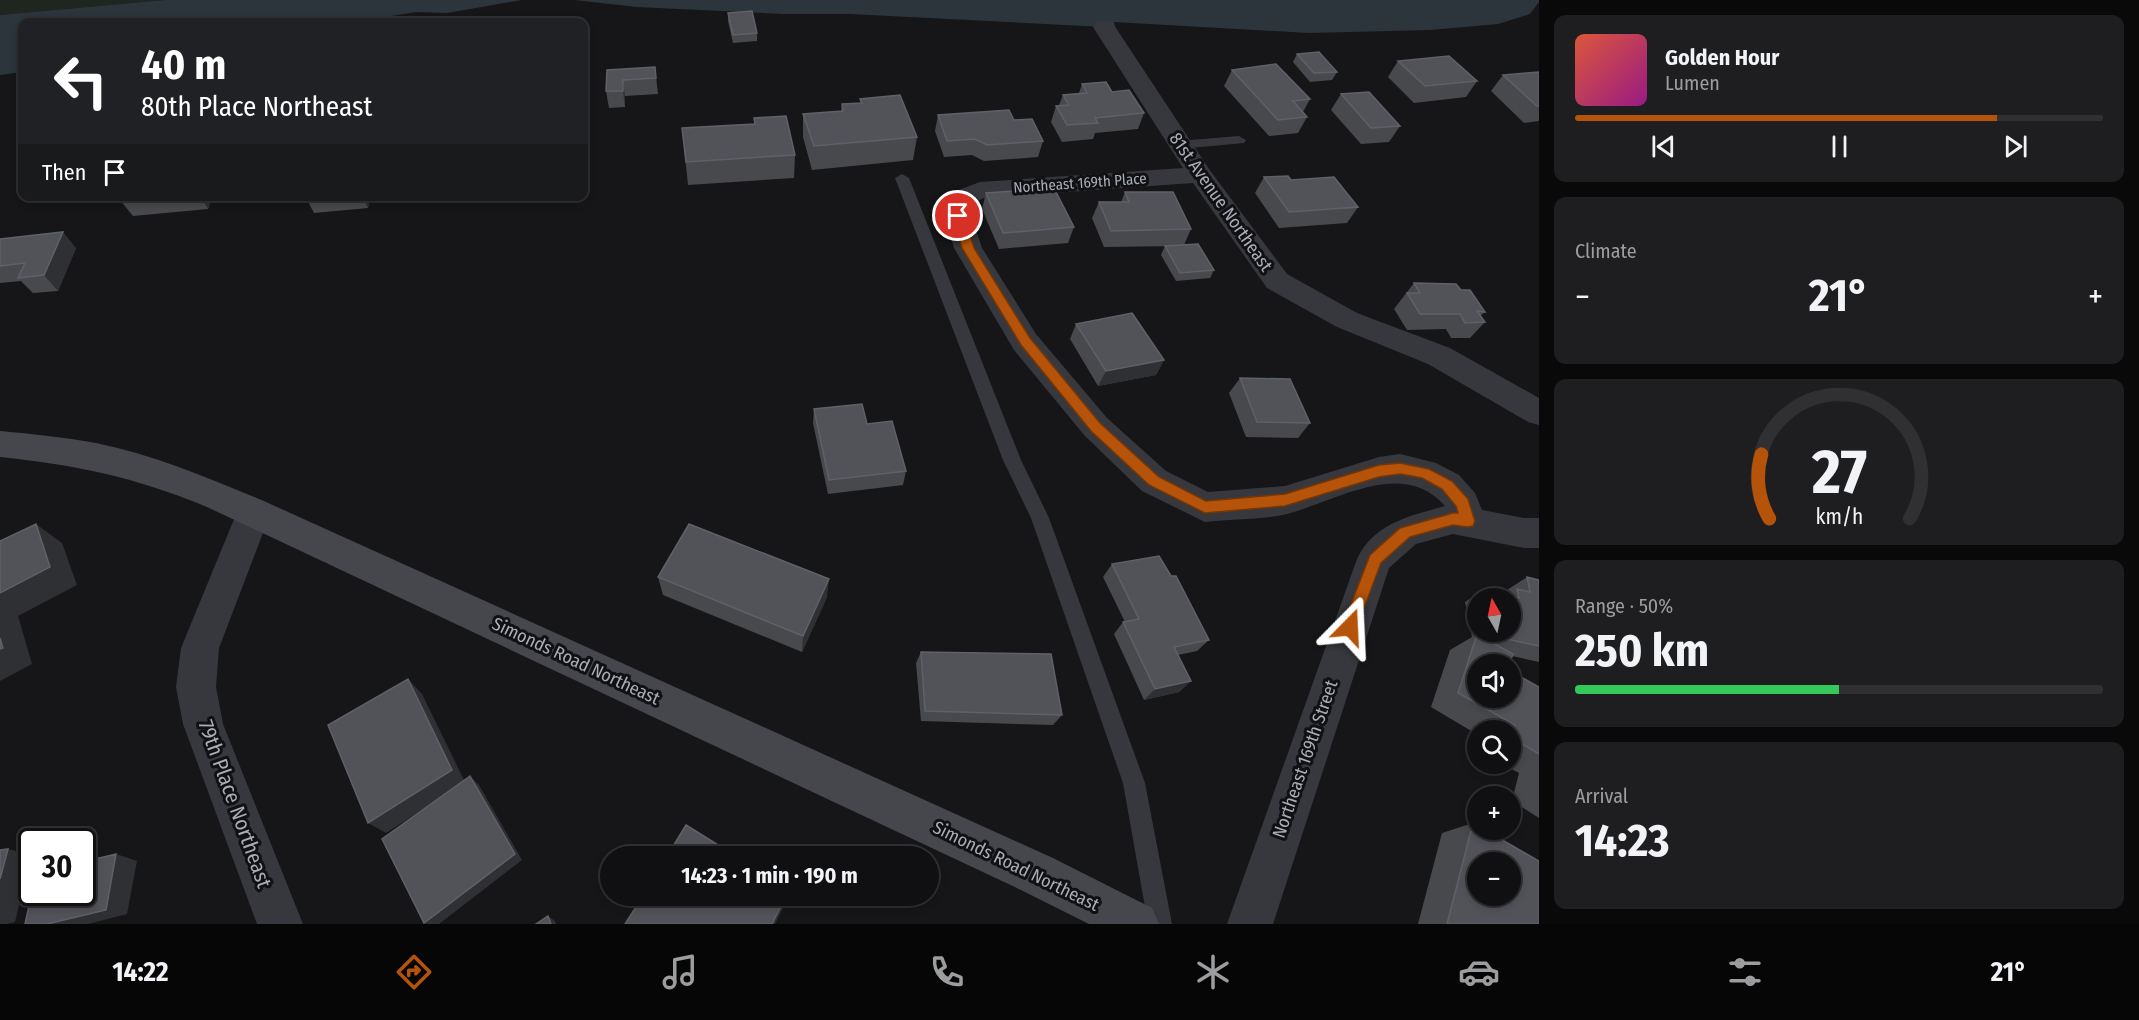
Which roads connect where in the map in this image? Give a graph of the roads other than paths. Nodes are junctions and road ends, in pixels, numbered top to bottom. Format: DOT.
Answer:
graph roads {
  1 [pos="1104,27"];
  2 [pos="1239,140"];
  3 [pos="1179,145"];
  4 [pos="1200,175"];
  5 [pos="902,178"];
  6 [pos="1539,413"];
  7 [pos="0,444"];
  8 [pos="254,512"];
  9 [pos="1467,521"];
  10 [pos="1539,533"];
  11 [pos="280,924"];
  12 [pos="1136,924"];
  13 [pos="1160,924"];
  14 [pos="1250,924"];
  1 -- 3 [label="street, 81st Avenue Northeast"];
  2 -- 3 [label="lane"];
  3 -- 4 [label="street, 81st Avenue Northeast"];
  4 -- 6 [label="street, 81st Avenue Northeast"];
  4 -- 9 [label="street, Northeast 169th Place"];
  5 -- 13 [label="lane"];
  7 -- 8 [label="main road, Simonds Road Northeast"];
  8 -- 11 [label="street, 79th Place Northeast"];
  8 -- 12 [label="main road, Simonds Road Northeast"];
  9 -- 10 [label="street, Northeast 169th Street"];
  9 -- 14 [label="street, Northeast 169th Street"];
}
